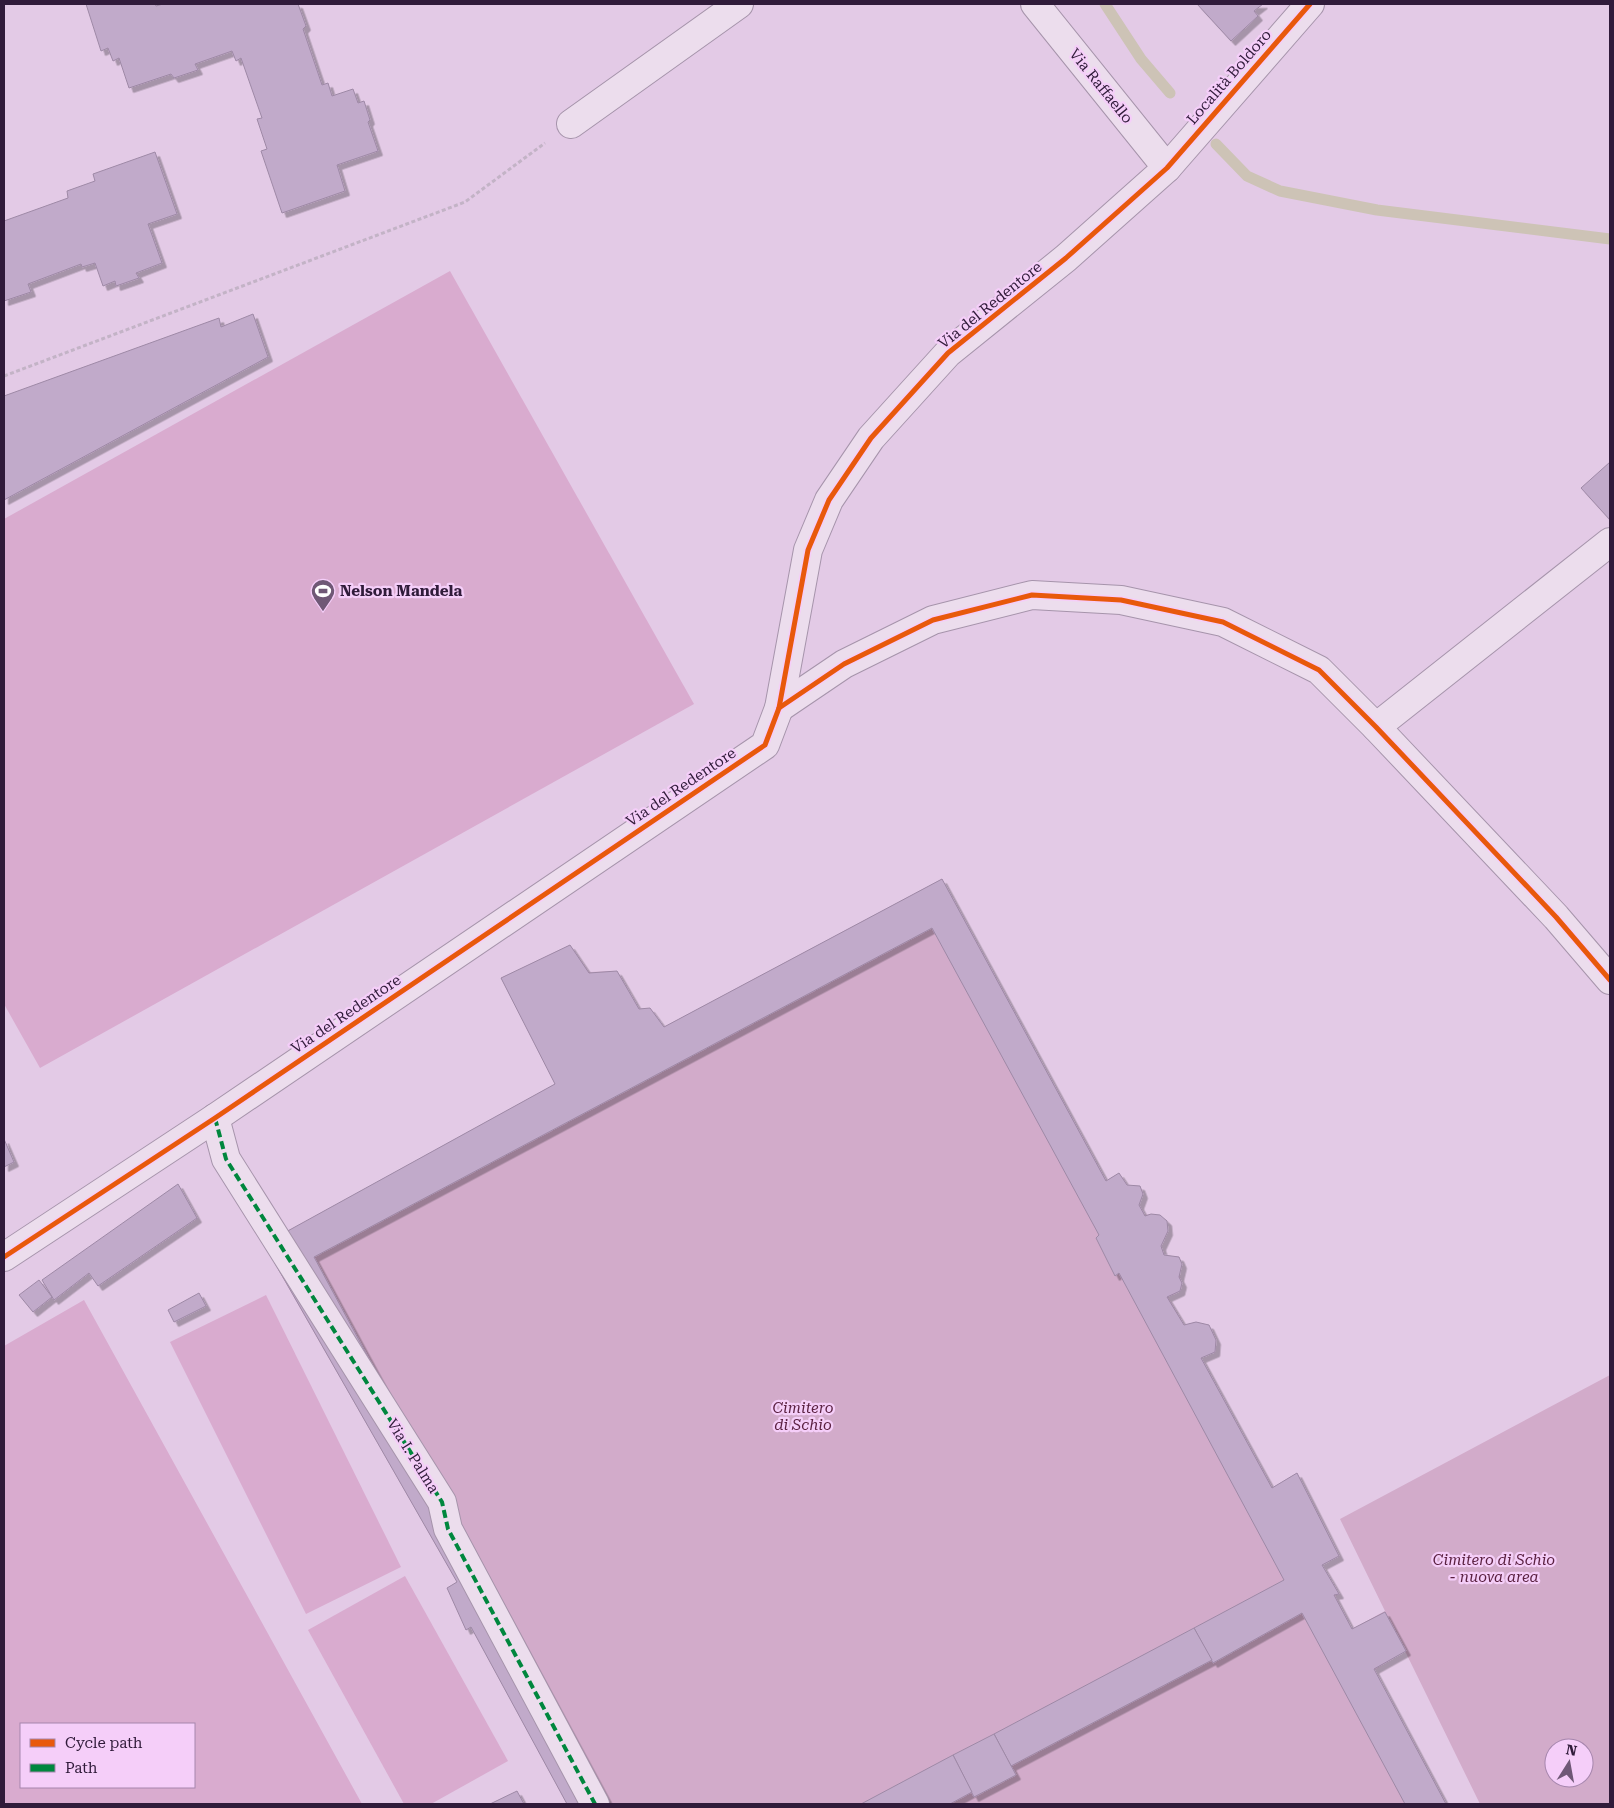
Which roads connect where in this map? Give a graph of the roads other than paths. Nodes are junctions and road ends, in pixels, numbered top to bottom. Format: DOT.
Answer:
graph roads {
  1 [pos="739,4"];
  2 [pos="1035,4"];
  3 [pos="1310,4"];
  4 [pos="571,124"];
  5 [pos="1167,168"];
  6 [pos="1610,542"];
  7 [pos="779,708"];
  8 [pos="1376,727"];
  9 [pos="1610,980"];
  10 [pos="215,1118"];
  11 [pos="4,1257"];
  12 [pos="595,1804"];
  1 -- 4 [label="street"];
  2 -- 5 [label="street, Via Raffaello"];
  3 -- 5 [label="street, Località Boldoro"];
  5 -- 7 [label="street, Via del Redentore"];
  6 -- 8 [label="street"];
  7 -- 8 [label="street"];
  7 -- 10 [label="street, Via del Redentore"];
  8 -- 9 [label="street"];
  10 -- 11 [label="street, Via del Redentore"];
  10 -- 12 [label="street, Via I. Palma"];
}
